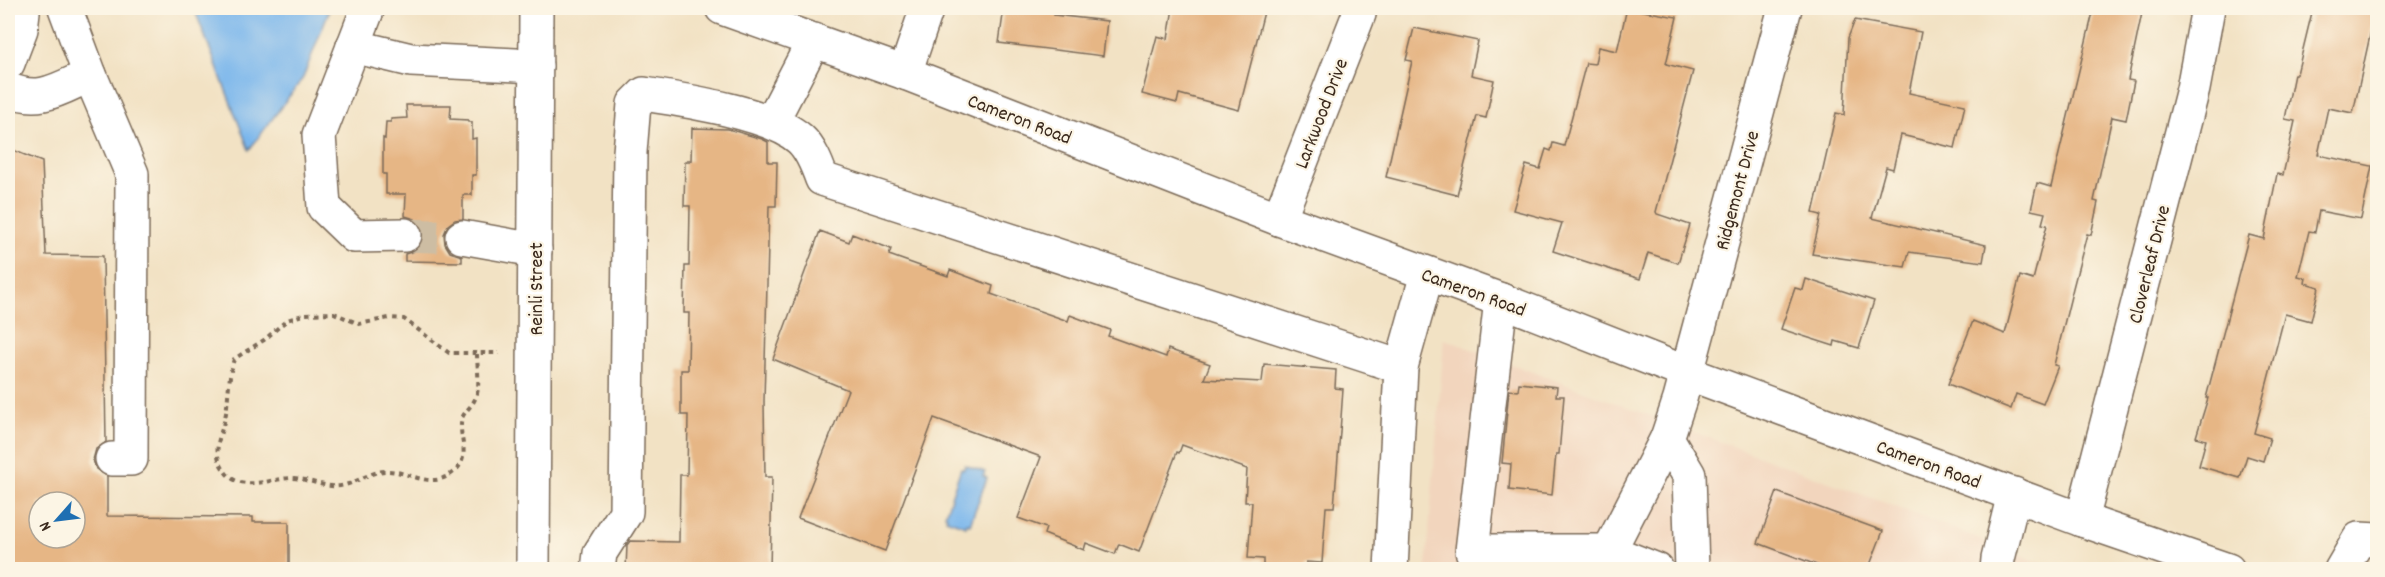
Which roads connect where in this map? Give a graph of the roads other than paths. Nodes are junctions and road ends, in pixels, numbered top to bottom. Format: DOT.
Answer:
graph roads {
  1 [pos="18,8"];
  2 [pos="65,8"];
  3 [pos="368,8"];
  4 [pos="536,8"];
  5 [pos="722,8"];
  6 [pos="927,8"];
  7 [pos="1360,8"];
  8 [pos="1785,8"];
  9 [pos="2208,8"];
  10 [pos="814,40"];
  11 [pos="353,46"];
  12 [pos="8,63"];
  13 [pos="536,66"];
  14 [pos="905,73"];
  15 [pos="90,75"];
  16 [pos="8,89"];
  17 [pos="772,122"];
  18 [pos="1279,219"];
  19 [pos="405,235"];
  20 [pos="462,237"];
  21 [pos="535,250"];
  22 [pos="1427,274"];
  23 [pos="1501,300"];
  24 [pos="1401,367"];
  25 [pos="1687,372"];
  26 [pos="1667,438"];
  27 [pos="112,459"];
  28 [pos="2014,494"];
  29 [pos="2082,520"];
  30 [pos="2378,540"];
  31 [pos="1609,551"];
  32 [pos="1472,560"];
  33 [pos="533,570"];
  34 [pos="598,570"];
  35 [pos="1391,570"];
  36 [pos="1658,570"];
  37 [pos="1692,570"];
  38 [pos="1997,570"];
  39 [pos="2228,570"];
  40 [pos="2341,570"];
  1 -- 12 [label="street"];
  2 -- 15 [label="street"];
  3 -- 11 [label="street"];
  4 -- 13 [label="street, Reinli Street"];
  5 -- 10 [label="street, Cameron Road"];
  6 -- 14 [label="street"];
  7 -- 18 [label="street, Larkwood Drive"];
  8 -- 25 [label="street, Ridgemont Drive"];
  9 -- 29 [label="street, Cloverleaf Drive"];
  10 -- 14 [label="street, Cameron Road"];
  10 -- 17 [label="street"];
  11 -- 13 [label="street"];
  11 -- 19 [label="street"];
  13 -- 21 [label="street, Reinli Street"];
  14 -- 18 [label="street, Cameron Road"];
  15 -- 16 [label="street"];
  15 -- 27 [label="street"];
  17 -- 24 [label="street"];
  17 -- 34 [label="street"];
  18 -- 22 [label="street, Cameron Road"];
  20 -- 21 [label="street"];
  21 -- 33 [label="street, Reinli Street"];
  22 -- 23 [label="street, Cameron Road"];
  22 -- 24 [label="street"];
  23 -- 25 [label="street, Cameron Road"];
  23 -- 32 [label="street"];
  24 -- 35 [label="street"];
  25 -- 26 [label="street, Ridgemont Drive"];
  25 -- 28 [label="street, Cameron Road"];
  26 -- 31 [label="street, Ridgemont Drive"];
  26 -- 37 [label="street"];
  28 -- 29 [label="street, Cameron Road"];
  28 -- 38 [label="street"];
  29 -- 39 [label="street, Cameron Road"];
  30 -- 40 [label="street"];
  31 -- 32 [label="street"];
  31 -- 36 [label="street"];
}
